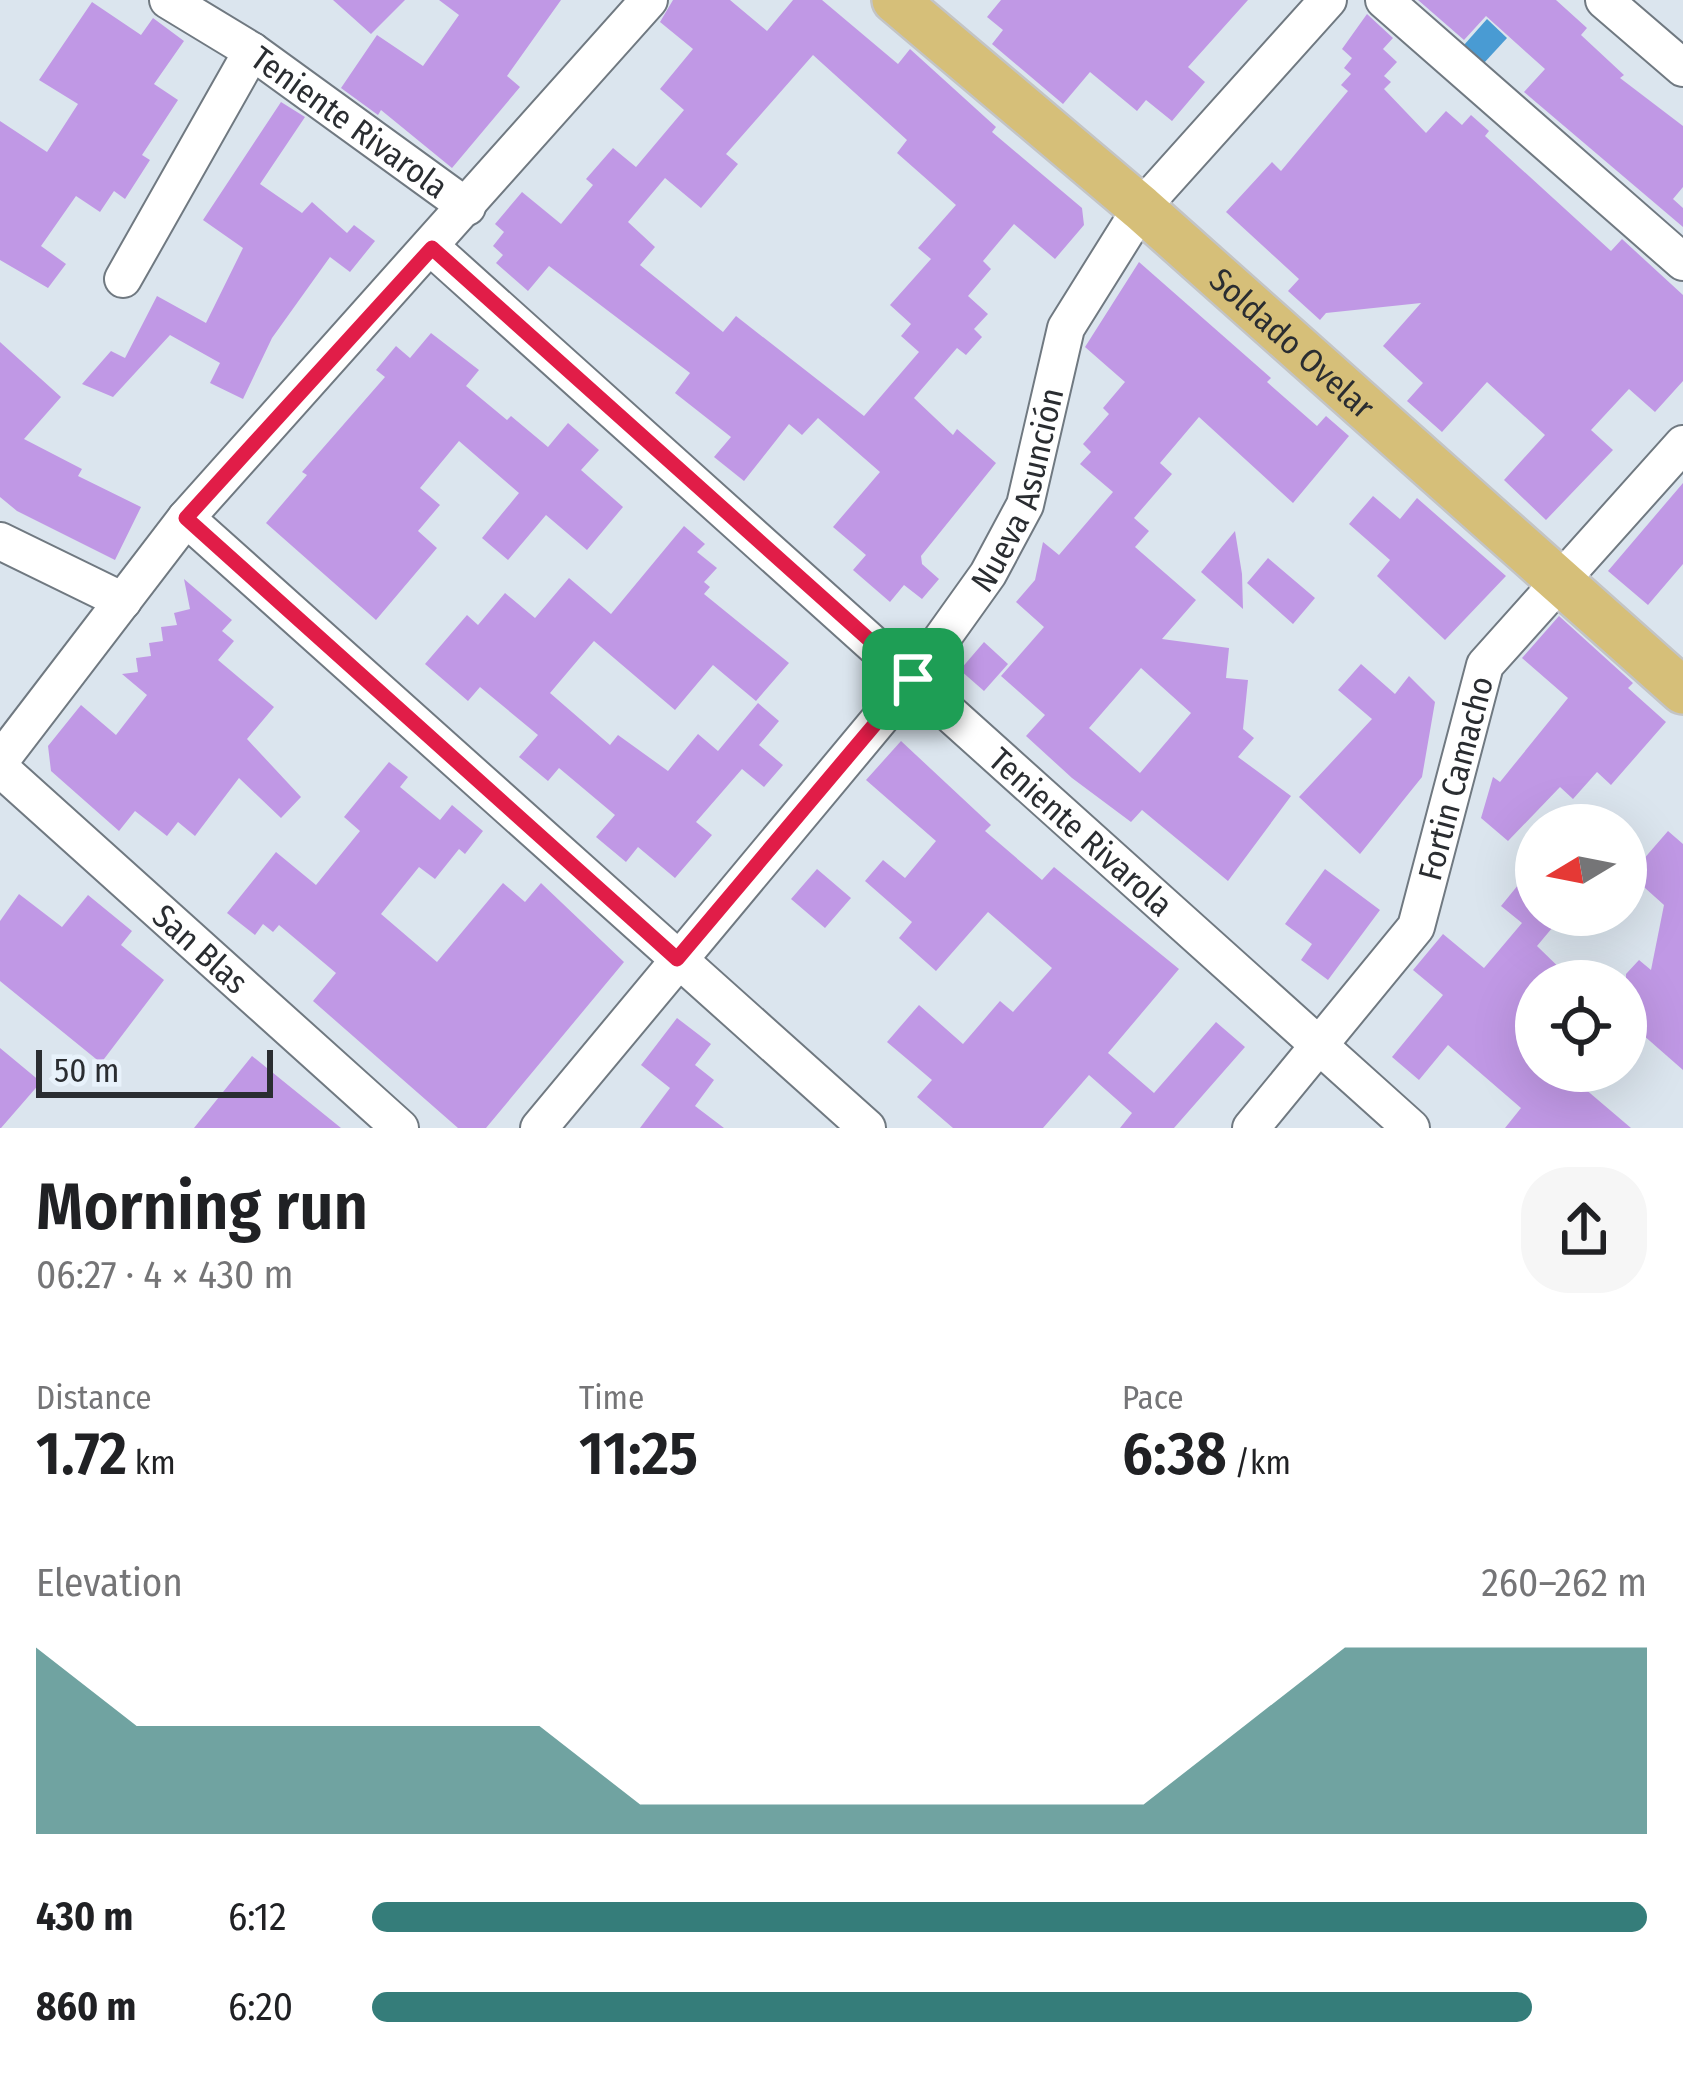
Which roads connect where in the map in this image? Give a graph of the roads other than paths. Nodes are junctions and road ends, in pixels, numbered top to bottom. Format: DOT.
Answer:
graph roads {
  1 [pos="168,0"];
  2 [pos="649,0"];
  3 [pos="895,0"];
  4 [pos="1328,0"];
  5 [pos="1384,0"];
  6 [pos="1604,0"];
  7 [pos="252,51"];
  8 [pos="1683,68"];
  9 [pos="467,207"];
  10 [pos="1141,208"];
  11 [pos="432,248"];
  12 [pos="1683,262"];
  13 [pos="123,279"];
  14 [pos="1683,444"];
  15 [pos="186,518"];
  16 [pos="0,541"];
  17 [pos="1557,581"];
  18 [pos="123,601"];
  19 [pos="913,679"];
  20 [pos="1683,691"];
  21 [pos="0,764"];
  22 [pos="677,959"];
  23 [pos="1318,1046"];
  24 [pos="400,1128"];
  25 [pos="539,1128"];
  26 [pos="867,1128"];
  27 [pos="1251,1128"];
  28 [pos="1411,1128"];
  1 -- 7 [label="street, Teniente Rivarola"];
  2 -- 9 [label="street"];
  3 -- 10 [label="main road, Soldado Ovelar"];
  4 -- 10 [label="street, Nueva Asunción"];
  5 -- 12 [label="street"];
  6 -- 8 [label="street"];
  7 -- 9 [label="street, Teniente Rivarola"];
  7 -- 13 [label="street"];
  9 -- 11 [label="street"];
  10 -- 17 [label="main road, Soldado Ovelar"];
  10 -- 19 [label="street, Nueva Asunción"];
  11 -- 15 [label="street"];
  11 -- 19 [label="street, Teniente Rivarola"];
  14 -- 17 [label="street, Fortin Camacho"];
  15 -- 18 [label="street"];
  15 -- 22 [label="street"];
  16 -- 18 [label="street"];
  17 -- 20 [label="main road, Soldado Ovelar"];
  17 -- 23 [label="street, Fortin Camacho"];
  18 -- 21 [label="street"];
  19 -- 22 [label="street, Nueva Asunción"];
  19 -- 23 [label="street, Teniente Rivarola"];
  21 -- 24 [label="street, San Blas"];
  22 -- 25 [label="street, Nueva Asunción"];
  22 -- 26 [label="street"];
  23 -- 27 [label="street, Fortin Camacho"];
  23 -- 28 [label="street, Teniente Rivarola"];
}
